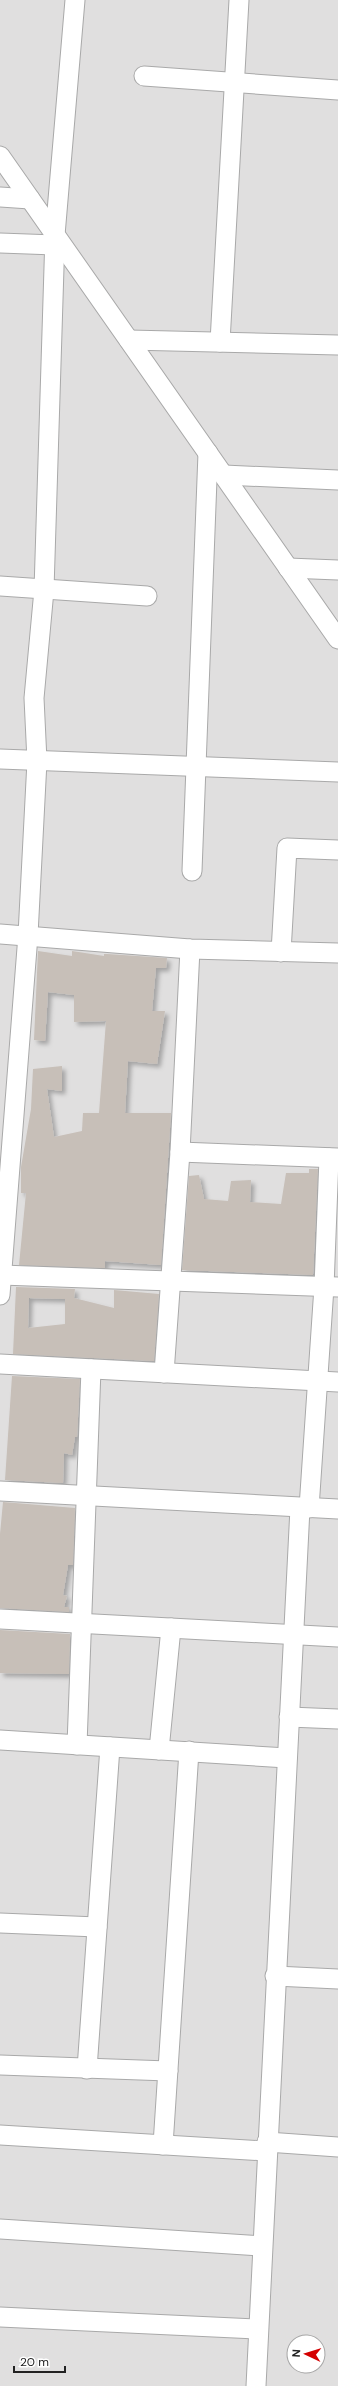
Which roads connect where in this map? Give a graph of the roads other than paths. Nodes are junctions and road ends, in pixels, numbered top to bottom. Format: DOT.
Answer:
graph roads {
  1 [pos="75,0"];
  2 [pos="239,0"];
  3 [pos="144,76"];
  4 [pos="234,82"];
  5 [pos="338,90"];
  6 [pos="0,156"];
  7 [pos="0,197"];
  8 [pos="30,199"];
  9 [pos="55,240"];
  10 [pos="0,243"];
  11 [pos="129,340"];
  12 [pos="220,342"];
  13 [pos="338,345"];
  14 [pos="208,453"];
  15 [pos="224,475"];
  16 [pos="338,480"];
  17 [pos="288,568"];
  18 [pos="338,570"];
  19 [pos="0,586"];
  20 [pos="44,590"];
  21 [pos="147,596"];
  22 [pos="338,639"];
  23 [pos="0,759"];
  24 [pos="38,761"];
  25 [pos="196,766"];
  26 [pos="338,772"];
  27 [pos="338,850"];
  28 [pos="192,870"];
  29 [pos="0,934"];
  30 [pos="28,935"];
  31 [pos="190,949"];
  32 [pos="281,952"];
  33 [pos="338,954"];
  34 [pos="180,1152"];
  35 [pos="333,1158"];
  36 [pos="1,1275"];
  37 [pos="172,1280"];
  38 [pos="331,1287"];
  39 [pos="0,1295"];
  40 [pos="0,1364"];
  41 [pos="91,1369"];
  42 [pos="164,1373"];
  43 [pos="317,1381"];
  44 [pos="338,1382"];
  45 [pos="0,1491"];
  46 [pos="87,1496"];
  47 [pos="305,1508"];
  48 [pos="338,1509"];
  49 [pos="0,1619"];
  50 [pos="82,1623"];
  51 [pos="171,1628"];
  52 [pos="294,1634"];
  53 [pos="338,1637"];
  54 [pos="289,1717"];
  55 [pos="338,1720"];
  56 [pos="0,1740"];
  57 [pos="77,1745"];
  58 [pos="110,1747"];
  59 [pos="159,1750"];
  60 [pos="189,1751"];
  61 [pos="287,1758"];
  62 [pos="0,1924"];
  63 [pos="97,1927"];
  64 [pos="275,1976"];
  65 [pos="338,1979"];
  66 [pos="0,2065"];
  67 [pos="87,2069"];
  68 [pos="168,2071"];
  69 [pos="0,2135"];
  70 [pos="163,2144"];
  71 [pos="267,2147"];
  72 [pos="338,2147"];
  73 [pos="0,2229"];
  74 [pos="262,2246"];
  75 [pos="0,2317"];
  76 [pos="258,2329"];
  77 [pos="256,2386"];
  1 -- 9 [label="street"];
  2 -- 4 [label="street"];
  3 -- 4 [label="street"];
  4 -- 5 [label="street"];
  4 -- 12 [label="street"];
  6 -- 8 [label="street"];
  7 -- 8 [label="street"];
  8 -- 9 [label="street"];
  9 -- 10 [label="street"];
  9 -- 11 [label="street"];
  9 -- 20 [label="street"];
  11 -- 12 [label="street"];
  11 -- 14 [label="street"];
  12 -- 13 [label="street"];
  14 -- 15 [label="street"];
  14 -- 25 [label="street"];
  15 -- 16 [label="street"];
  15 -- 17 [label="street"];
  17 -- 18 [label="street"];
  17 -- 22 [label="street"];
  19 -- 20 [label="street"];
  20 -- 21 [label="street"];
  20 -- 24 [label="street"];
  23 -- 24 [label="street"];
  24 -- 25 [label="street"];
  24 -- 30 [label="street"];
  25 -- 26 [label="street"];
  25 -- 28 [label="street"];
  27 -- 32 [label="street"];
  29 -- 30 [label="street"];
  30 -- 31 [label="street"];
  30 -- 36 [label="street"];
  31 -- 32 [label="street"];
  31 -- 34 [label="street"];
  32 -- 33 [label="street"];
  34 -- 35 [label="street"];
  34 -- 37 [label="street"];
  35 -- 38 [label="street"];
  36 -- 37 [label="street"];
  36 -- 39 [label="street"];
  37 -- 38 [label="street"];
  37 -- 42 [label="street"];
  38 -- 43 [label="street"];
  40 -- 41 [label="street"];
  41 -- 42 [label="street"];
  41 -- 46 [label="street"];
  42 -- 43 [label="street"];
  43 -- 44 [label="street"];
  43 -- 47 [label="street"];
  45 -- 46 [label="street"];
  46 -- 47 [label="street"];
  46 -- 50 [label="street"];
  47 -- 48 [label="street"];
  47 -- 52 [label="street"];
  49 -- 50 [label="street"];
  50 -- 51 [label="street"];
  50 -- 57 [label="street"];
  51 -- 52 [label="street"];
  51 -- 59 [label="street"];
  52 -- 53 [label="street"];
  52 -- 54 [label="street"];
  54 -- 55 [label="street"];
  54 -- 61 [label="street"];
  56 -- 57 [label="street"];
  57 -- 58 [label="street"];
  58 -- 59 [label="street"];
  58 -- 63 [label="street"];
  59 -- 60 [label="street"];
  60 -- 61 [label="street"];
  60 -- 68 [label="street"];
  61 -- 64 [label="street"];
  62 -- 63 [label="street"];
  63 -- 67 [label="street"];
  64 -- 65 [label="street"];
  64 -- 71 [label="street"];
  66 -- 67 [label="street"];
  67 -- 68 [label="street"];
  68 -- 70 [label="street"];
  69 -- 70 [label="street"];
  70 -- 71 [label="street"];
  71 -- 72 [label="street"];
  71 -- 74 [label="street"];
  73 -- 74 [label="street"];
  74 -- 76 [label="street"];
  75 -- 76 [label="street"];
  76 -- 77 [label="street"];
}
